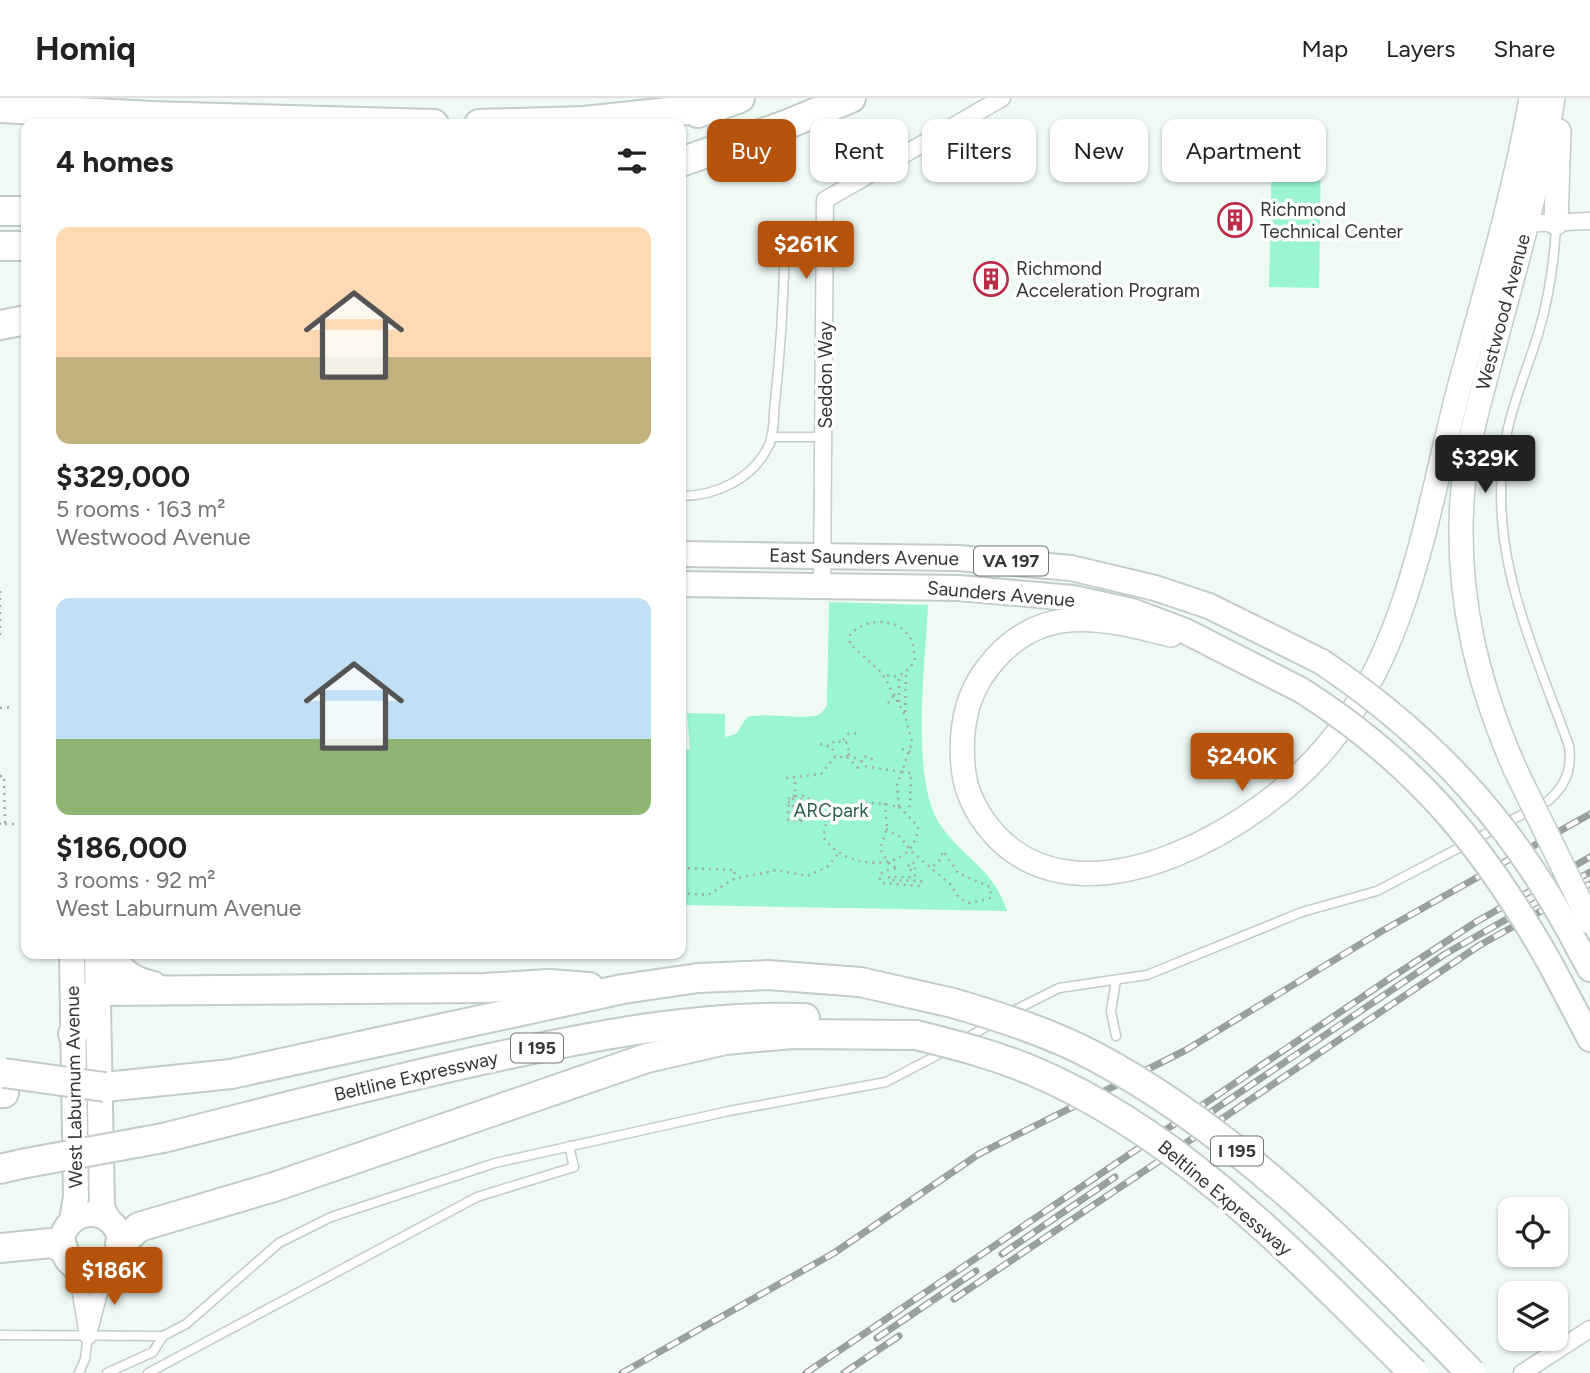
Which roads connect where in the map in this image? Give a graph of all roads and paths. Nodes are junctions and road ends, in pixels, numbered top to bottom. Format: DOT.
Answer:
graph roads {
  1 [pos="52,98"];
  2 [pos="83,98"];
  3 [pos="851,98"];
  4 [pos="1002,98"];
  5 [pos="1531,98"];
  6 [pos="1553,98"];
  7 [pos="1560,98"];
  8 [pos="728,102"];
  9 [pos="0,108"];
  10 [pos="52,119"];
  11 [pos="84,119"];
  12 [pos="257,119"];
  13 [pos="599,119"];
  14 [pos="679,119"];
  15 [pos="686,160"];
  16 [pos="0,211"];
  17 [pos="21,211"];
  18 [pos="1590,221"];
  19 [pos="1556,223"];
  20 [pos="1527,224"];
  21 [pos="1503,225"];
  22 [pos="825,233"];
  23 [pos="0,246"];
  24 [pos="21,246"];
  25 [pos="771,437"];
  26 [pos="825,437"];
  27 [pos="686,496"];
  28 [pos="686,554"];
  29 [pos="822,557"];
  30 [pos="686,584"];
  31 [pos="822,586"];
  32 [pos="0,591"];
  33 [pos="0,639"];
  34 [pos="1226,650"];
  35 [pos="882,673"];
  36 [pos="906,673"];
  37 [pos="900,675"];
  38 [pos="894,695"];
  39 [pos="899,702"];
  40 [pos="888,703"];
  41 [pos="14,707"];
  42 [pos="0,708"];
  43 [pos="905,715"];
  44 [pos="860,733"];
  45 [pos="844,740"];
  46 [pos="820,744"];
  47 [pos="832,747"];
  48 [pos="902,749"];
  49 [pos="911,752"];
  50 [pos="847,756"];
  51 [pos="835,757"];
  52 [pos="875,760"];
  53 [pos="861,761"];
  54 [pos="856,770"];
  55 [pos="902,772"];
  56 [pos="0,776"];
  57 [pos="786,778"];
  58 [pos="795,778"];
  59 [pos="794,796"];
  60 [pos="801,796"];
  61 [pos="791,803"];
  62 [pos="800,803"];
  63 [pos="811,803"];
  64 [pos="885,803"];
  65 [pos="899,807"];
  66 [pos="791,812"];
  67 [pos="907,812"];
  68 [pos="800,813"];
  69 [pos="810,814"];
  70 [pos="800,821"];
  71 [pos="0,824"];
  72 [pos="5,824"];
  73 [pos="16,824"];
  74 [pos="886,829"];
  75 [pos="910,849"];
  76 [pos="838,854"];
  77 [pos="888,862"];
  78 [pos="686,868"];
  79 [pos="931,868"];
  80 [pos="915,870"];
  81 [pos="734,878"];
  82 [pos="686,893"];
  83 [pos="1590,922"];
  84 [pos="72,959"];
  85 [pos="97,959"];
  86 [pos="113,959"];
  87 [pos="1585,959"];
  88 [pos="1116,979"];
  89 [pos="623,989"];
  90 [pos="173,990"];
  91 [pos="98,991"];
  92 [pos="73,1034"];
  93 [pos="916,1035"];
  94 [pos="1116,1035"];
  95 [pos="1590,1039"];
  96 [pos="2,1083"];
  97 [pos="569,1146"];
  98 [pos="7,1166"];
  99 [pos="107,1219"];
  100 [pos="72,1220"];
  101 [pos="120,1244"];
  102 [pos="0,1248"];
  103 [pos="67,1256"];
  104 [pos="105,1269"];
  105 [pos="1590,1329"];
  106 [pos="0,1335"];
  107 [pos="88,1336"];
  108 [pos="163,1336"];
  109 [pos="1531,1371"];
  110 [pos="79,1373"];
  111 [pos="107,1373"];
  112 [pos="148,1373"];
  113 [pos="1414,1373"];
  114 [pos="1471,1373"];
  1 -- 10 [label="main road"];
  2 -- 11 [label="main road"];
  3 -- 15 [label="highway"];
  4 -- 22 [label="street, Seddon Way"];
  5 -- 21 [label="main road, Westwood Avenue"];
  6 -- 20 [label="main road, Westwood Avenue"];
  7 -- 19 [label="main road"];
  8 -- 13 [label="highway"];
  8 -- 14 [label="highway"];
  9 -- 12 [label="highway, bridge"];
  16 -- 17 [label="highway"];
  18 -- 19 [label="street"];
  19 -- 20 [label="street"];
  19 -- 88 [label="lane"];
  20 -- 21 [label="street"];
  20 -- 83 [label="main road, Westwood Avenue, bridge"];
  21 -- 34 [label="main road, Westwood Avenue"];
  22 -- 25 [label="lane"];
  22 -- 26 [label="street, Seddon Way"];
  23 -- 24 [label="highway"];
  25 -- 26 [label="lane"];
  25 -- 27 [label="lane"];
  26 -- 29 [label="street, Seddon Way"];
  28 -- 29 [label="main road, East Saunders Avenue / VA 197"];
  29 -- 31 [label="street, Seddon Way"];
  29 -- 87 [label="main road, East Saunders Avenue / VA 197, bridge"];
  30 -- 31 [label="main road, Saunders Avenue / VA 197"];
  31 -- 34 [label="main road, Saunders Avenue / VA 197"];
  32 -- 33 [label="path"];
  34 -- 95 [label="main road, Saunders Avenue / VA 197, bridge"];
  35 -- 36 [label="path"];
  35 -- 37 [label="path"];
  35 -- 38 [label="path"];
  36 -- 37 [label="path"];
  36 -- 43 [label="path"];
  37 -- 39 [label="path"];
  38 -- 39 [label="path"];
  38 -- 40 [label="path"];
  39 -- 43 [label="path"];
  41 -- 42 [label="path"];
  43 -- 49 [label="path"];
  44 -- 45 [label="path"];
  45 -- 47 [label="path"];
  45 -- 50 [label="path"];
  46 -- 47 [label="path"];
  47 -- 51 [label="path"];
  48 -- 49 [label="path"];
  49 -- 55 [label="path"];
  50 -- 51 [label="path"];
  50 -- 53 [label="path"];
  50 -- 54 [label="path"];
  51 -- 58 [label="path"];
  52 -- 53 [label="path"];
  53 -- 55 [label="path"];
  55 -- 65 [label="path"];
  55 -- 67 [label="path"];
  56 -- 72 [label="path"];
  57 -- 58 [label="path"];
  58 -- 59 [label="path"];
  59 -- 60 [label="path"];
  59 -- 61 [label="path"];
  60 -- 62 [label="path"];
  60 -- 63 [label="path"];
  61 -- 62 [label="path"];
  61 -- 66 [label="path"];
  62 -- 63 [label="path"];
  62 -- 68 [label="path"];
  63 -- 69 [label="path"];
  64 -- 65 [label="path"];
  64 -- 74 [label="path"];
  64 -- 76 [label="path"];
  65 -- 67 [label="path"];
  66 -- 68 [label="path"];
  66 -- 70 [label="path"];
  67 -- 75 [label="path"];
  68 -- 69 [label="path"];
  68 -- 70 [label="path"];
  69 -- 70 [label="path"];
  71 -- 72 [label="path"];
  72 -- 73 [label="path"];
  74 -- 75 [label="path"];
  74 -- 77 [label="path"];
  75 -- 77 [label="path"];
  75 -- 79 [label="path"];
  76 -- 77 [label="path"];
  76 -- 81 [label="path"];
  77 -- 80 [label="path"];
  78 -- 81 [label="path"];
  79 -- 79 [label="path"];
  81 -- 82 [label="path"];
  84 -- 92 [label="main road, West Laburnum Avenue"];
  85 -- 91 [label="main road, West Laburnum Avenue"];
  86 -- 90 [label="highway"];
  88 -- 94 [label="lane"];
  88 -- 97 [label="lane"];
  89 -- 90 [label="highway"];
  89 -- 96 [label="highway, Beltline Expressway / I 195, bridge"];
  89 -- 114 [label="highway, Beltline Expressway / I 195, bridge"];
  90 -- 91 [label="highway"];
  91 -- 92 [label="highway"];
  91 -- 99 [label="main road, West Laburnum Avenue"];
  92 -- 100 [label="main road, West Laburnum Avenue"];
  93 -- 98 [label="highway, Beltline Expressway / I 195, bridge"];
  93 -- 101 [label="highway"];
  93 -- 113 [label="highway, Beltline Expressway / I 195, bridge"];
  97 -- 108 [label="lane"];
  97 -- 112 [label="lane"];
  99 -- 100 [label="main road, West Laburnum Avenue"];
  99 -- 101 [label="main road, West Laburnum Avenue"];
  100 -- 103 [label="main road, West Laburnum Avenue"];
  101 -- 104 [label="main road"];
  102 -- 103 [label="highway"];
  103 -- 104 [label="main road"];
  103 -- 107 [label="street"];
  104 -- 107 [label="street"];
  105 -- 109 [label="street"];
  106 -- 107 [label="lane"];
  107 -- 108 [label="lane"];
  107 -- 110 [label="lane"];
  108 -- 111 [label="lane"];
}
